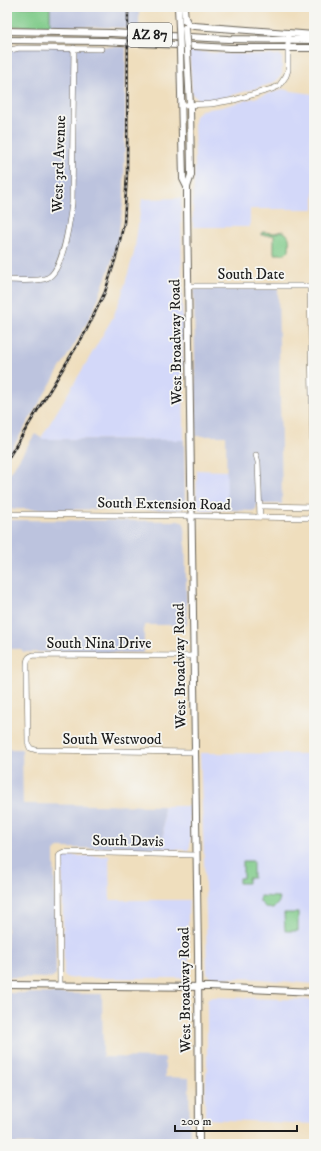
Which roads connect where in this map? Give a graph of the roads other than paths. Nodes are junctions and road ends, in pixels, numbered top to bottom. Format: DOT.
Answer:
graph roads {
  1 [pos="178,7"];
  2 [pos="184,7"];
  3 [pos="185,18"];
  4 [pos="182,28"];
  5 [pos="7,31"];
  6 [pos="314,35"];
  7 [pos="288,36"];
  8 [pos="7,40"];
  9 [pos="314,40"];
  10 [pos="74,48"];
  11 [pos="288,48"];
  12 [pos="314,48"];
  13 [pos="101,49"];
  14 [pos="7,51"];
  15 [pos="183,51"];
  16 [pos="182,105"];
  17 [pos="190,105"];
  18 [pos="187,187"];
  19 [pos="7,280"];
  20 [pos="188,286"];
  21 [pos="312,286"];
  22 [pos="256,455"];
  23 [pos="260,506"];
  24 [pos="314,508"];
  25 [pos="7,512"];
  26 [pos="13,514"];
  27 [pos="7,516"];
  28 [pos="191,516"];
  29 [pos="260,517"];
  30 [pos="314,518"];
  31 [pos="193,656"];
  32 [pos="30,748"];
  33 [pos="194,752"];
  34 [pos="196,855"];
  35 [pos="7,985"];
  36 [pos="60,986"];
  37 [pos="198,987"];
  38 [pos="314,992"];
  39 [pos="199,1144"];
  1 -- 4 [label="main road, West Broadway Road"];
  2 -- 3 [label="main road, West Broadway Road"];
  3 -- 4 [label="main road, West Broadway Road"];
  3 -- 7 [label="main road"];
  4 -- 15 [label="main road, West Broadway Road, bridge"];
  5 -- 7 [label="main road, AZ 87"];
  6 -- 7 [label="main road"];
  7 -- 9 [label="main road, AZ 87"];
  7 -- 11 [label="street"];
  8 -- 11 [label="main road, AZ 87"];
  10 -- 13 [label="street"];
  10 -- 14 [label="street"];
  10 -- 19 [label="street, West 3rd Avenue"];
  11 -- 12 [label="main road, AZ 87"];
  11 -- 17 [label="street"];
  15 -- 16 [label="main road, West Broadway Road"];
  15 -- 17 [label="main road, West Broadway Road"];
  16 -- 17 [label="street"];
  16 -- 18 [label="main road, West Broadway Road"];
  17 -- 18 [label="main road, West Broadway Road"];
  18 -- 20 [label="main road, West Broadway Road"];
  20 -- 21 [label="street, South Date"];
  20 -- 28 [label="main road, West Broadway Road"];
  21 -- 24 [label="street"];
  22 -- 23 [label="street"];
  23 -- 24 [label="street"];
  23 -- 29 [label="street"];
  25 -- 26 [label="street, South Extension Road"];
  26 -- 27 [label="street, South Extension Road"];
  26 -- 28 [label="street, South Extension Road"];
  28 -- 29 [label="street, South Extension Road"];
  28 -- 31 [label="main road, West Broadway Road"];
  29 -- 30 [label="street, South Extension Road"];
  31 -- 32 [label="street, South Nina Drive"];
  31 -- 33 [label="main road, West Broadway Road"];
  32 -- 33 [label="street, South Westwood"];
  33 -- 34 [label="main road, West Broadway Road"];
  34 -- 36 [label="street, South Davis"];
  34 -- 37 [label="main road, West Broadway Road"];
  35 -- 36 [label="main road"];
  36 -- 37 [label="main road"];
  37 -- 38 [label="main road"];
  37 -- 39 [label="main road, West Broadway Road"];
}
